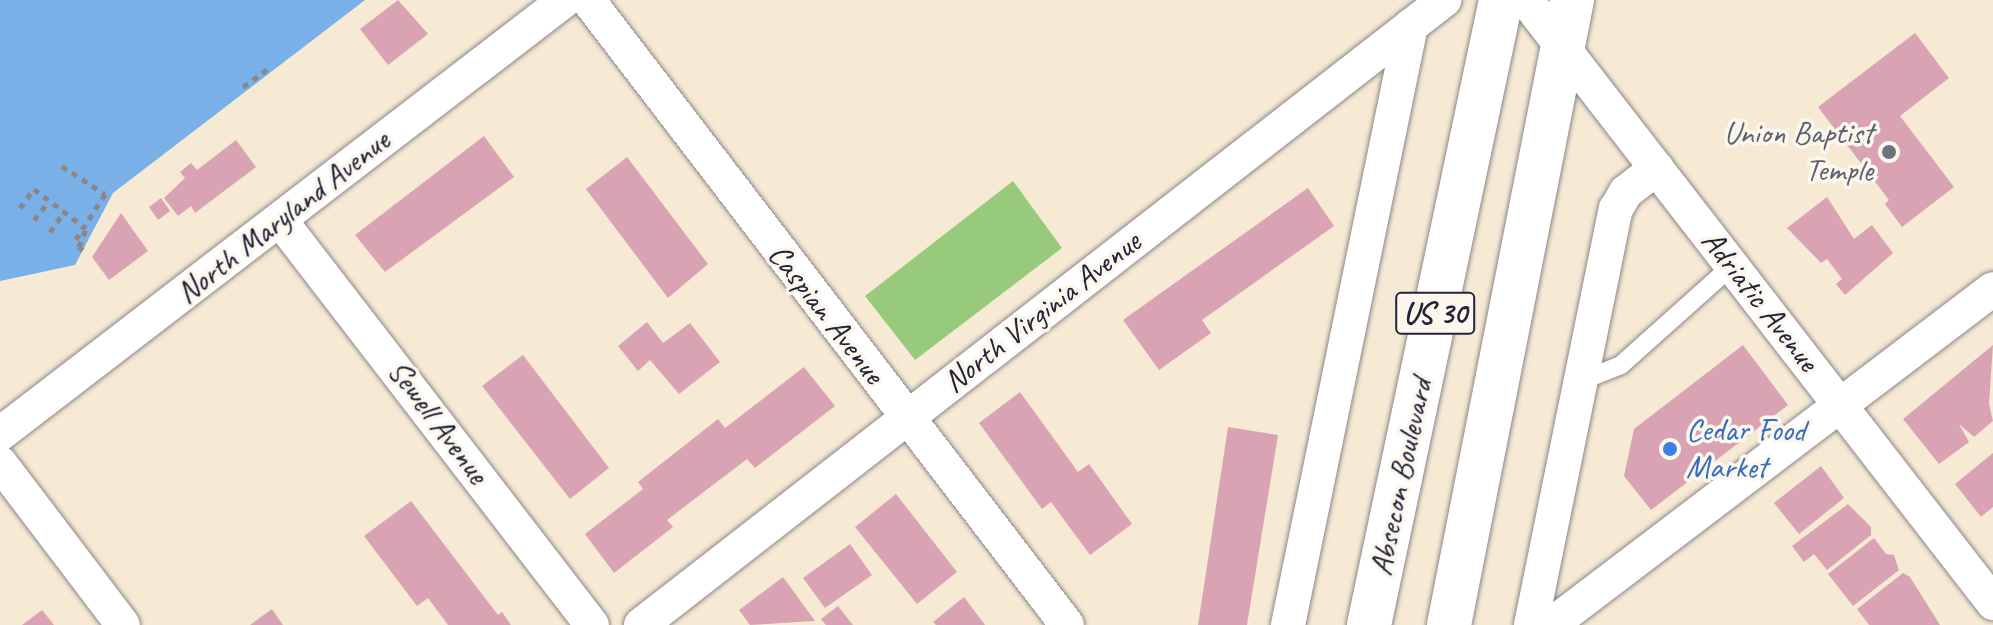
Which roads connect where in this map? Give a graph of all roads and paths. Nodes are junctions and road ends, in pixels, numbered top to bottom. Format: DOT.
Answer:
graph roads {
  1 [pos="1444,0"];
  2 [pos="1501,0"];
  3 [pos="1526,0"];
  4 [pos="1572,0"];
  5 [pos="1594,0"];
  6 [pos="569,1"];
  7 [pos="1411,25"];
  8 [pos="1564,52"];
  9 [pos="271,67"];
  10 [pos="243,87"];
  11 [pos="62,166"];
  12 [pos="1657,168"];
  13 [pos="49,201"];
  14 [pos="20,208"];
  15 [pos="64,212"];
  16 [pos="91,217"];
  17 [pos="34,220"];
  18 [pos="280,220"];
  19 [pos="84,227"];
  20 [pos="50,232"];
  21 [pos="75,241"];
  22 [pos="83,250"];
  23 [pos="1733,265"];
  24 [pos="1993,289"];
  25 [pos="1581,381"];
  26 [pos="1840,404"];
  27 [pos="905,417"];
  28 [pos="0,434"];
  29 [pos="0,463"];
  30 [pos="1993,603"];
  31 [pos="123,625"];
  32 [pos="592,625"];
  33 [pos="641,625"];
  34 [pos="1067,625"];
  35 [pos="1288,625"];
  36 [pos="1369,625"];
  37 [pos="1449,625"];
  38 [pos="1531,625"];
  39 [pos="1551,625"];
  1 -- 7 [label="street, North Virginia Avenue"];
  2 -- 36 [label="highway, Absecon Boulevard / US 30"];
  3 -- 8 [label="street, Adriatic Avenue"];
  4 -- 8 [label="highway, US 30"];
  5 -- 8 [label="highway"];
  6 -- 18 [label="street, North Maryland Avenue"];
  6 -- 27 [label="street, Caspian Avenue"];
  7 -- 27 [label="street, North Virginia Avenue"];
  7 -- 35 [label="street"];
  8 -- 12 [label="street, Adriatic Avenue"];
  8 -- 37 [label="highway, US 30"];
  9 -- 10 [label="path"];
  11 -- 16 [label="path"];
  12 -- 23 [label="street, Adriatic Avenue"];
  12 -- 25 [label="street"];
  13 -- 14 [label="path"];
  13 -- 15 [label="path"];
  13 -- 17 [label="path"];
  15 -- 19 [label="path"];
  15 -- 20 [label="path"];
  16 -- 19 [label="path"];
  16 -- 22 [label="path"];
  18 -- 28 [label="street, North Maryland Avenue"];
  18 -- 32 [label="street, Sewell Avenue"];
  19 -- 21 [label="path"];
  23 -- 25 [label="lane"];
  23 -- 26 [label="street, Adriatic Avenue"];
  24 -- 26 [label="street"];
  25 -- 38 [label="street"];
  26 -- 30 [label="street, Adriatic Avenue"];
  26 -- 39 [label="street"];
  27 -- 33 [label="street, North Virginia Avenue"];
  27 -- 34 [label="street, Caspian Avenue"];
  29 -- 31 [label="street"];
}
